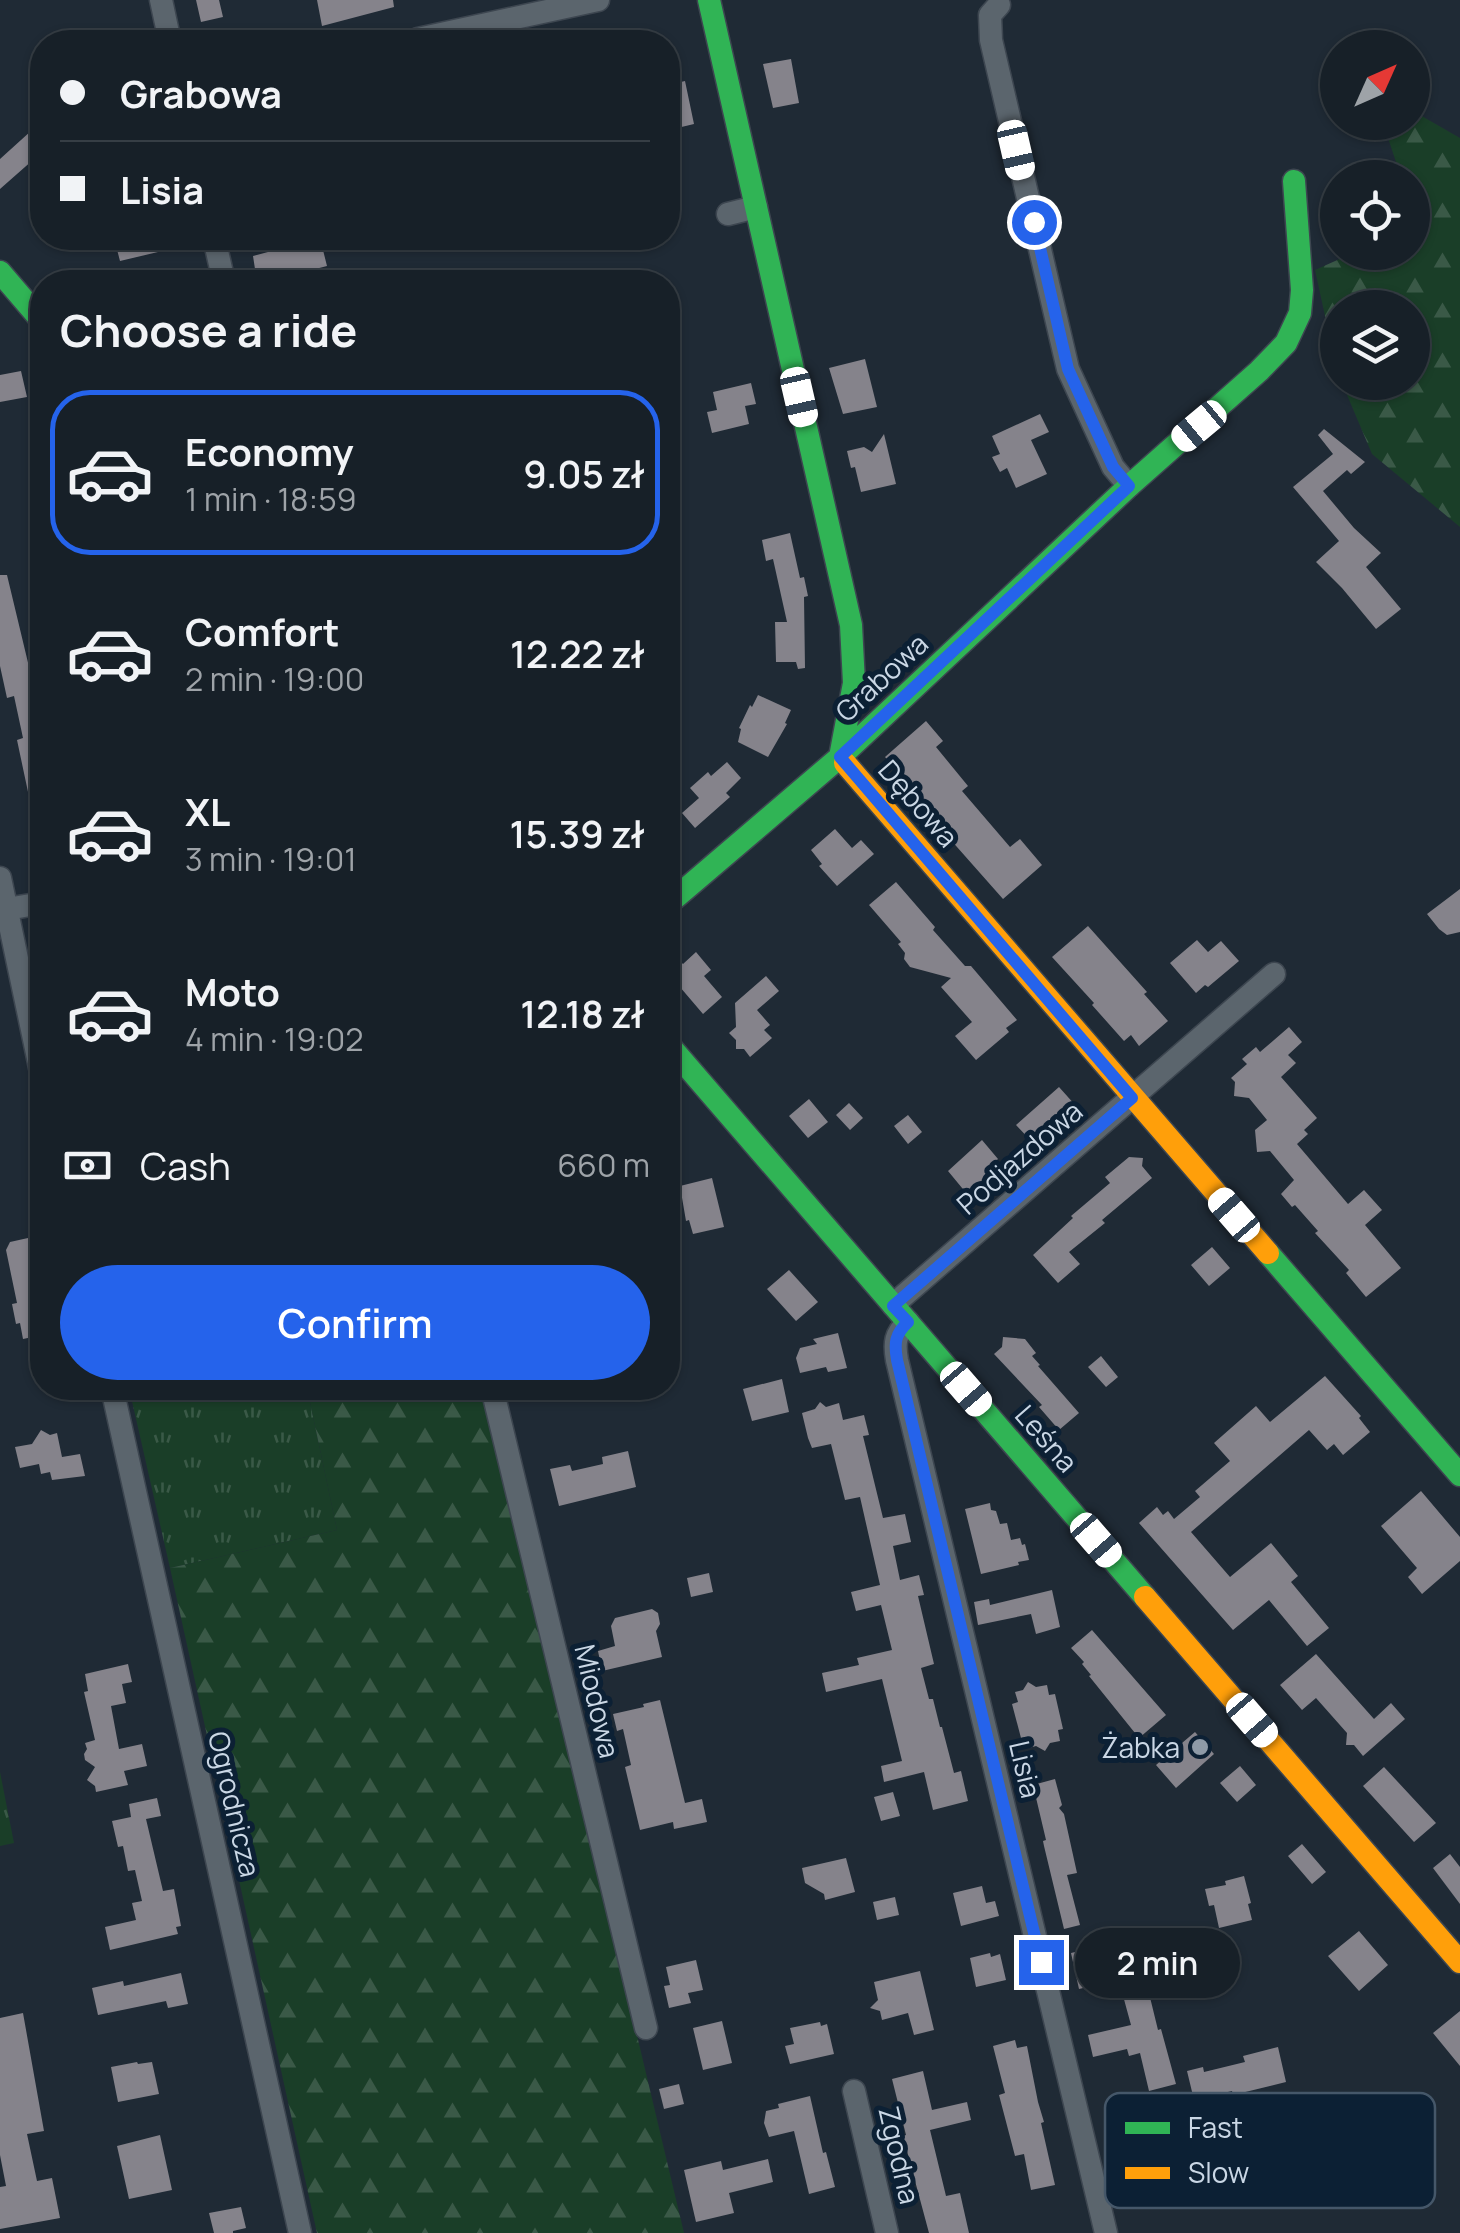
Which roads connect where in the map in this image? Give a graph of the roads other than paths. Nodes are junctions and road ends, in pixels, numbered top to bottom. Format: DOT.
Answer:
graph roads {
  1 [pos="161,0"];
  2 [pos="598,0"];
  3 [pos="708,0"];
  4 [pos="999,6"];
  5 [pos="167,30"];
  6 [pos="460,30"];
  7 [pos="1294,181"];
  8 [pos="756,207"];
  9 [pos="728,214"];
  10 [pos="0,272"];
  11 [pos="30,307"];
  12 [pos="1129,486"];
  13 [pos="840,757"];
  14 [pos="0,878"];
  15 [pos="680,894"];
  16 [pos="30,907"];
  17 [pos="6,916"];
  18 [pos="1274,974"];
  19 [pos="30,1023"];
  20 [pos="680,1058"];
  21 [pos="1132,1098"];
  22 [pos="901,1314"];
  23 [pos="115,1400"];
  24 [pos="495,1400"];
  25 [pos="1460,1475"];
  26 [pos="1460,1962"];
  27 [pos="646,2028"];
  28 [pos="854,2091"];
  29 [pos="300,2233"];
  30 [pos="888,2233"];
  31 [pos="1106,2233"];
  1 -- 5 [label="street"];
  2 -- 6 [label="street"];
  3 -- 8 [label="street, Dębowa"];
  4 -- 12 [label="street"];
  7 -- 12 [label="street, Grabowa"];
  8 -- 9 [label="street"];
  8 -- 13 [label="street, Dębowa"];
  10 -- 11 [label="street"];
  12 -- 13 [label="street, Grabowa"];
  13 -- 15 [label="street, Grabowa"];
  13 -- 21 [label="street, Dębowa"];
  14 -- 17 [label="street"];
  16 -- 17 [label="street"];
  17 -- 19 [label="street"];
  18 -- 21 [label="street, Podjazdowa"];
  20 -- 22 [label="street, Leśna"];
  21 -- 22 [label="street, Podjazdowa"];
  21 -- 25 [label="street, Dębowa"];
  22 -- 26 [label="street, Leśna"];
  22 -- 31 [label="street, Lisia"];
  23 -- 29 [label="street, Ogrodnicza"];
  24 -- 27 [label="street, Miodowa"];
  28 -- 30 [label="street, Zgodna"];
}
